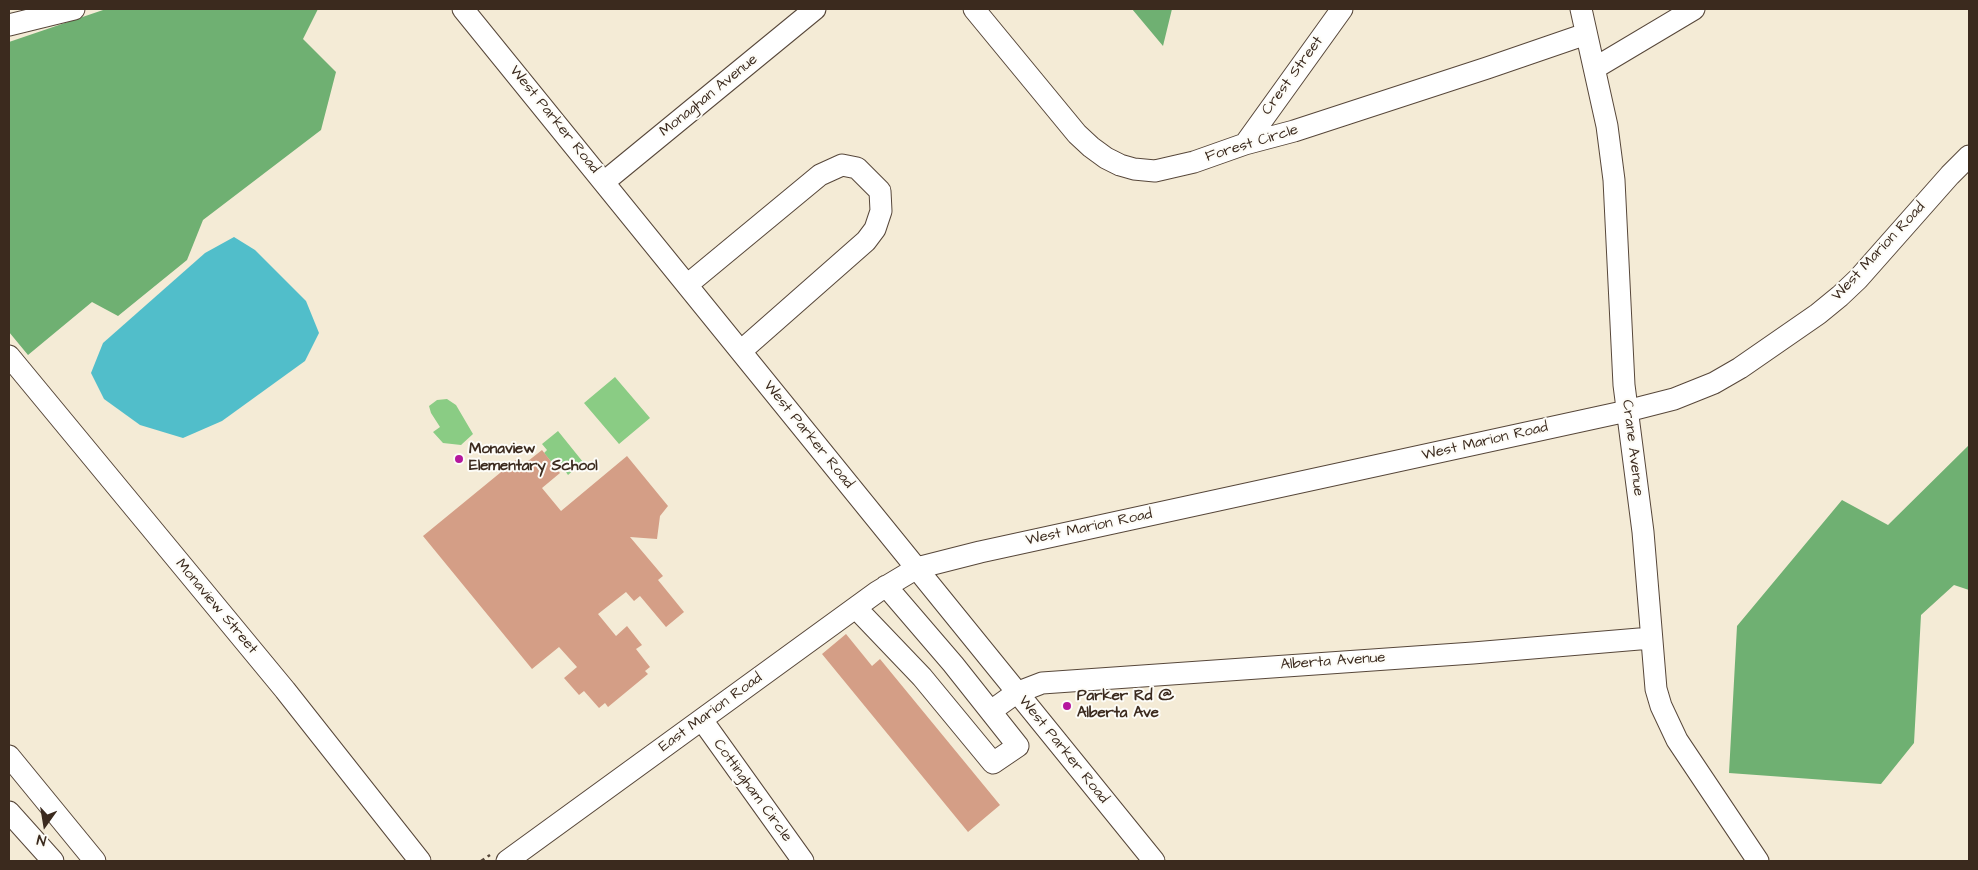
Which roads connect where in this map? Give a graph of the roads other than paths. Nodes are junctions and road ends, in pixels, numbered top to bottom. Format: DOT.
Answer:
graph roads {
  1 [pos="74,9"];
  2 [pos="463,9"];
  3 [pos="815,9"];
  4 [pos="974,9"];
  5 [pos="1342,9"];
  6 [pos="1581,9"];
  7 [pos="1694,9"];
  8 [pos="9,25"];
  9 [pos="1586,34"];
  10 [pos="1595,68"];
  11 [pos="1245,144"];
  12 [pos="1969,156"];
  13 [pos="604,182"];
  14 [pos="688,286"];
  15 [pos="741,351"];
  16 [pos="9,356"];
  17 [pos="1627,410"];
  18 [pos="917,568"];
  19 [pos="886,586"];
  20 [pos="856,608"];
  21 [pos="1651,638"];
  22 [pos="933,640"];
  23 [pos="978,644"];
  24 [pos="897,649"];
  25 [pos="953,664"];
  26 [pos="1016,693"];
  27 [pos="991,712"];
  28 [pos="702,720"];
  29 [pos="9,756"];
  30 [pos="9,812"];
  31 [pos="53,861"];
  32 [pos="94,861"];
  33 [pos="420,861"];
  34 [pos="506,861"];
  35 [pos="803,861"];
  36 [pos="1154,861"];
  37 [pos="1758,861"];
  1 -- 8 [label="street"];
  2 -- 13 [label="street, West Parker Road"];
  3 -- 13 [label="street, Monaghan Avenue"];
  4 -- 11 [label="street, Forest Circle"];
  5 -- 11 [label="street, Crest Street"];
  6 -- 9 [label="street, Crane Avenue"];
  7 -- 10 [label="street"];
  9 -- 10 [label="street, Crane Avenue"];
  9 -- 11 [label="street, Forest Circle"];
  10 -- 17 [label="street, Crane Avenue"];
  12 -- 17 [label="street, West Marion Road"];
  13 -- 14 [label="street, West Parker Road"];
  14 -- 15 [label="street, West Parker Road"];
  14 -- 15 [label="street"];
  15 -- 18 [label="street, West Parker Road"];
  16 -- 33 [label="street, Monaview Street"];
  17 -- 18 [label="street, West Marion Road"];
  17 -- 21 [label="street, Crane Avenue"];
  18 -- 19 [label="street, East Marion Road"];
  18 -- 23 [label="street, West Parker Road"];
  19 -- 20 [label="street, East Marion Road"];
  19 -- 22 [label="street"];
  20 -- 24 [label="street"];
  20 -- 28 [label="street, East Marion Road"];
  21 -- 26 [label="street, Alberta Avenue"];
  21 -- 37 [label="street, Crane Avenue"];
  22 -- 24 [label="street"];
  22 -- 25 [label="street"];
  23 -- 25 [label="street"];
  23 -- 26 [label="street, West Parker Road"];
  24 -- 27 [label="street"];
  25 -- 27 [label="street"];
  26 -- 27 [label="street, Alberta Avenue"];
  26 -- 36 [label="street, West Parker Road"];
  28 -- 34 [label="street, East Marion Road"];
  28 -- 35 [label="street, Cottingham Circle"];
  29 -- 32 [label="street"];
  30 -- 31 [label="street"];
}
